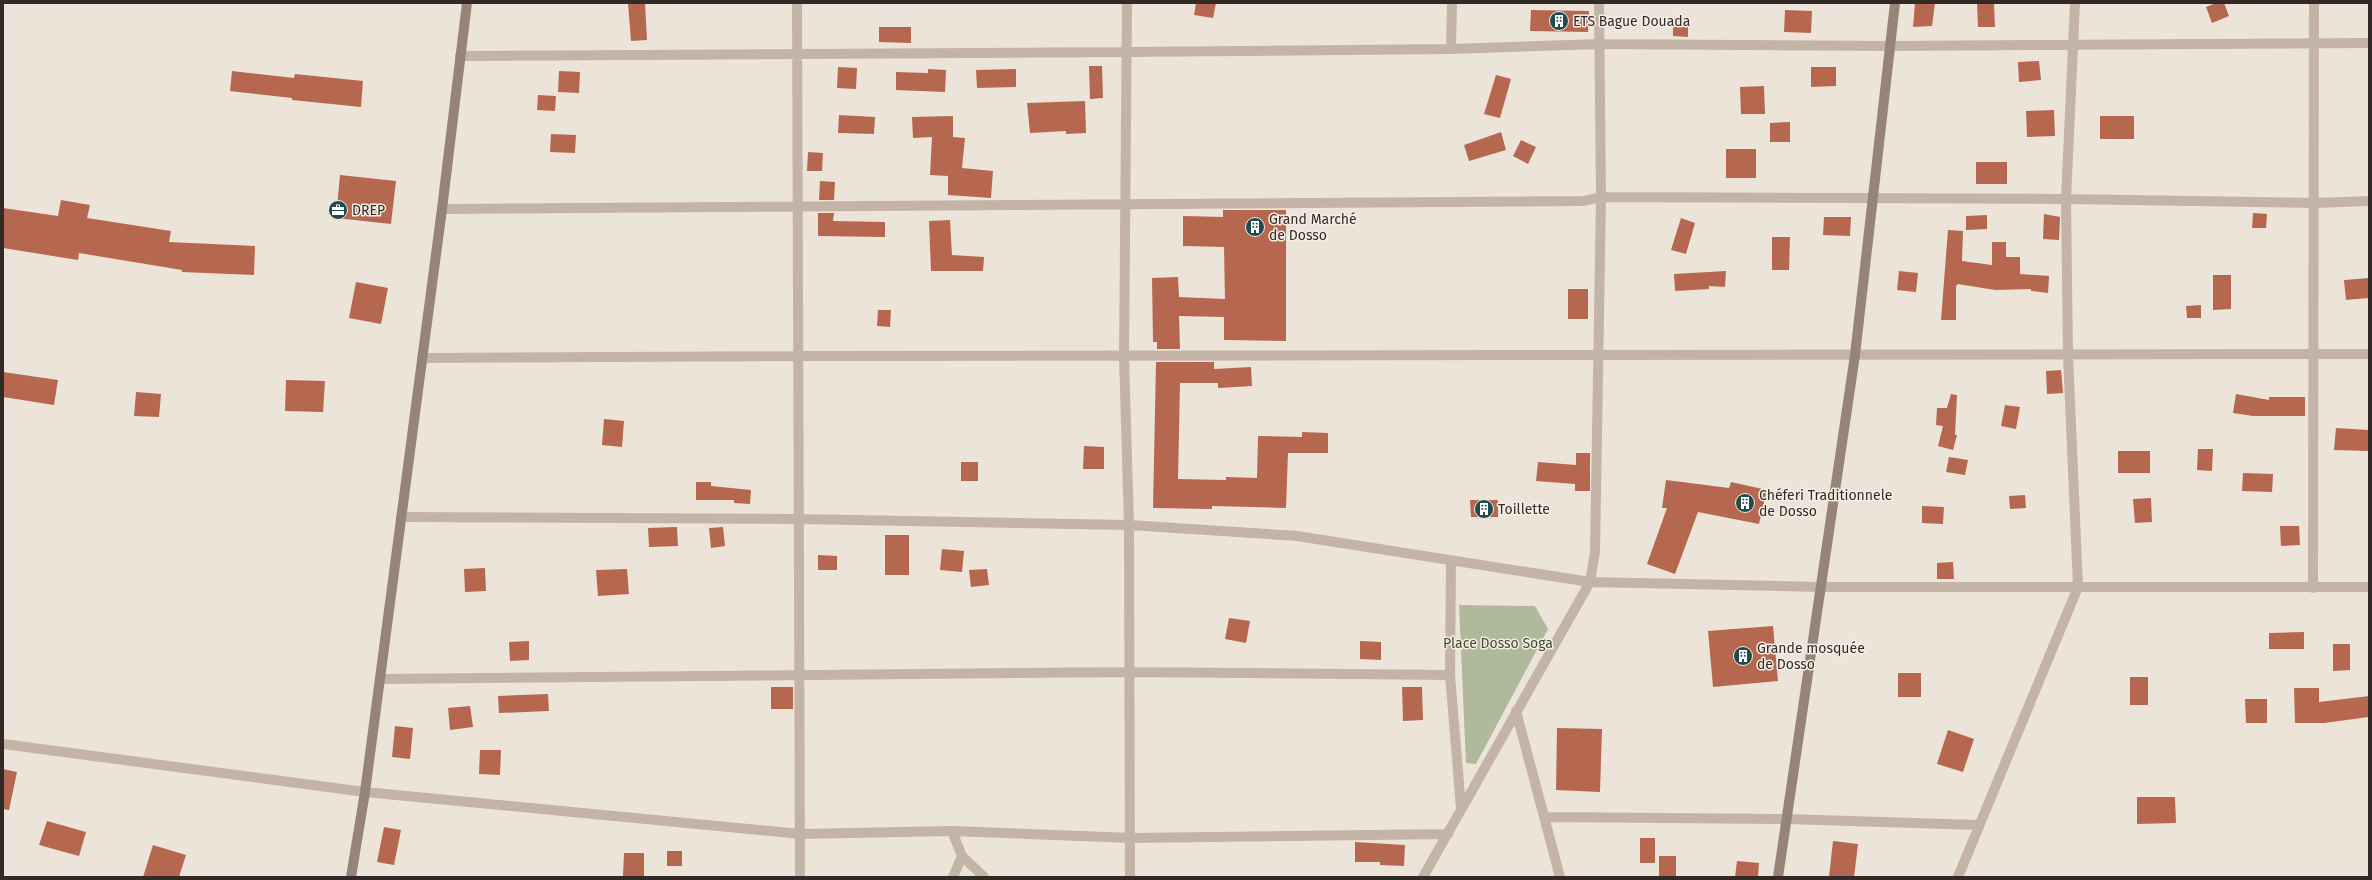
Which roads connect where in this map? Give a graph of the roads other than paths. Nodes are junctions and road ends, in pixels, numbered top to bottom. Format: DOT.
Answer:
graph roads {
  1 [pos="467,3"];
  2 [pos="798,3"];
  3 [pos="1127,3"];
  4 [pos="1452,3"];
  5 [pos="1599,3"];
  6 [pos="1895,3"];
  7 [pos="2075,3"];
  8 [pos="2314,3"];
  9 [pos="2369,43"];
  10 [pos="1599,44"];
  11 [pos="2315,44"];
  12 [pos="2073,45"];
  13 [pos="1890,46"];
  14 [pos="1452,49"];
  15 [pos="1126,52"];
  16 [pos="798,53"];
  17 [pos="460,56"];
  18 [pos="1601,197"];
  19 [pos="1873,199"];
  20 [pos="2066,199"];
  21 [pos="2369,201"];
  22 [pos="2315,203"];
  23 [pos="798,206"];
  24 [pos="1126,206"];
  25 [pos="442,209"];
  26 [pos="2369,354"];
  27 [pos="1856,355"];
  28 [pos="2068,355"];
  29 [pos="2314,355"];
  30 [pos="798,356"];
  31 [pos="1599,356"];
  32 [pos="1124,357"];
  33 [pos="422,358"];
  34 [pos="401,518"];
  35 [pos="799,519"];
  36 [pos="1129,525"];
  37 [pos="1451,560"];
  38 [pos="1590,582"];
  39 [pos="1822,586"];
  40 [pos="2078,586"];
  41 [pos="2369,587"];
  42 [pos="2313,588"];
  43 [pos="1129,672"];
  44 [pos="800,675"];
  45 [pos="1450,675"];
  46 [pos="380,679"];
  47 [pos="1516,711"];
  48 [pos="3,744"];
  49 [pos="365,792"];
  50 [pos="1461,808"];
  51 [pos="1544,817"];
  52 [pos="1786,819"];
  53 [pos="1980,825"];
  54 [pos="952,831"];
  55 [pos="801,834"];
  56 [pos="1448,834"];
  57 [pos="1130,838"];
  58 [pos="962,856"];
  59 [pos="351,877"];
  60 [pos="800,877"];
  61 [pos="953,877"];
  62 [pos="984,877"];
  63 [pos="1130,877"];
  64 [pos="1423,877"];
  65 [pos="1560,877"];
  66 [pos="1778,877"];
  67 [pos="1958,877"];
  1 -- 17 [label="street"];
  2 -- 16 [label="street"];
  3 -- 15 [label="street"];
  4 -- 14 [label="street"];
  5 -- 10 [label="street"];
  6 -- 13 [label="street"];
  7 -- 12 [label="street"];
  8 -- 11 [label="street"];
  9 -- 11 [label="street"];
  10 -- 13 [label="street"];
  10 -- 14 [label="street"];
  10 -- 18 [label="street"];
  11 -- 12 [label="street"];
  11 -- 22 [label="street"];
  12 -- 13 [label="street"];
  12 -- 20 [label="street"];
  13 -- 19 [label="street"];
  14 -- 15 [label="street"];
  15 -- 16 [label="street"];
  15 -- 24 [label="street"];
  16 -- 17 [label="street"];
  16 -- 23 [label="street"];
  17 -- 25 [label="street"];
  18 -- 19 [label="street"];
  18 -- 24 [label="street"];
  18 -- 31 [label="street"];
  19 -- 20 [label="street"];
  19 -- 27 [label="street"];
  20 -- 22 [label="street"];
  20 -- 28 [label="street"];
  21 -- 22 [label="street"];
  22 -- 29 [label="street"];
  23 -- 24 [label="street"];
  23 -- 25 [label="street"];
  23 -- 30 [label="street"];
  24 -- 32 [label="street"];
  25 -- 33 [label="street"];
  26 -- 29 [label="street"];
  27 -- 28 [label="street"];
  27 -- 31 [label="street"];
  27 -- 39 [label="street"];
  28 -- 29 [label="street"];
  28 -- 40 [label="street"];
  29 -- 42 [label="street"];
  30 -- 32 [label="street"];
  30 -- 33 [label="street"];
  30 -- 35 [label="street"];
  31 -- 32 [label="street"];
  31 -- 38 [label="street"];
  32 -- 36 [label="street"];
  33 -- 34 [label="street"];
  34 -- 35 [label="street"];
  34 -- 46 [label="street"];
  35 -- 36 [label="street"];
  35 -- 44 [label="street"];
  36 -- 37 [label="street"];
  36 -- 43 [label="street"];
  37 -- 38 [label="street"];
  37 -- 45 [label="street"];
  38 -- 39 [label="street"];
  38 -- 47 [label="street"];
  39 -- 40 [label="street"];
  39 -- 52 [label="street"];
  40 -- 42 [label="street"];
  40 -- 53 [label="street"];
  41 -- 42 [label="street"];
  43 -- 44 [label="street"];
  43 -- 45 [label="street"];
  43 -- 57 [label="street"];
  44 -- 46 [label="street"];
  44 -- 55 [label="street"];
  45 -- 50 [label="street"];
  46 -- 49 [label="street"];
  47 -- 50 [label="street"];
  47 -- 51 [label="street"];
  48 -- 49 [label="street"];
  49 -- 55 [label="street"];
  49 -- 59 [label="street"];
  50 -- 56 [label="street"];
  51 -- 52 [label="street"];
  51 -- 65 [label="street"];
  52 -- 53 [label="street"];
  52 -- 66 [label="street"];
  53 -- 67 [label="street"];
  54 -- 55 [label="street"];
  54 -- 57 [label="street"];
  54 -- 58 [label="street"];
  55 -- 60 [label="street"];
  56 -- 57 [label="street"];
  56 -- 64 [label="street"];
  57 -- 63 [label="street"];
  58 -- 61 [label="street"];
  58 -- 62 [label="street"];
}
